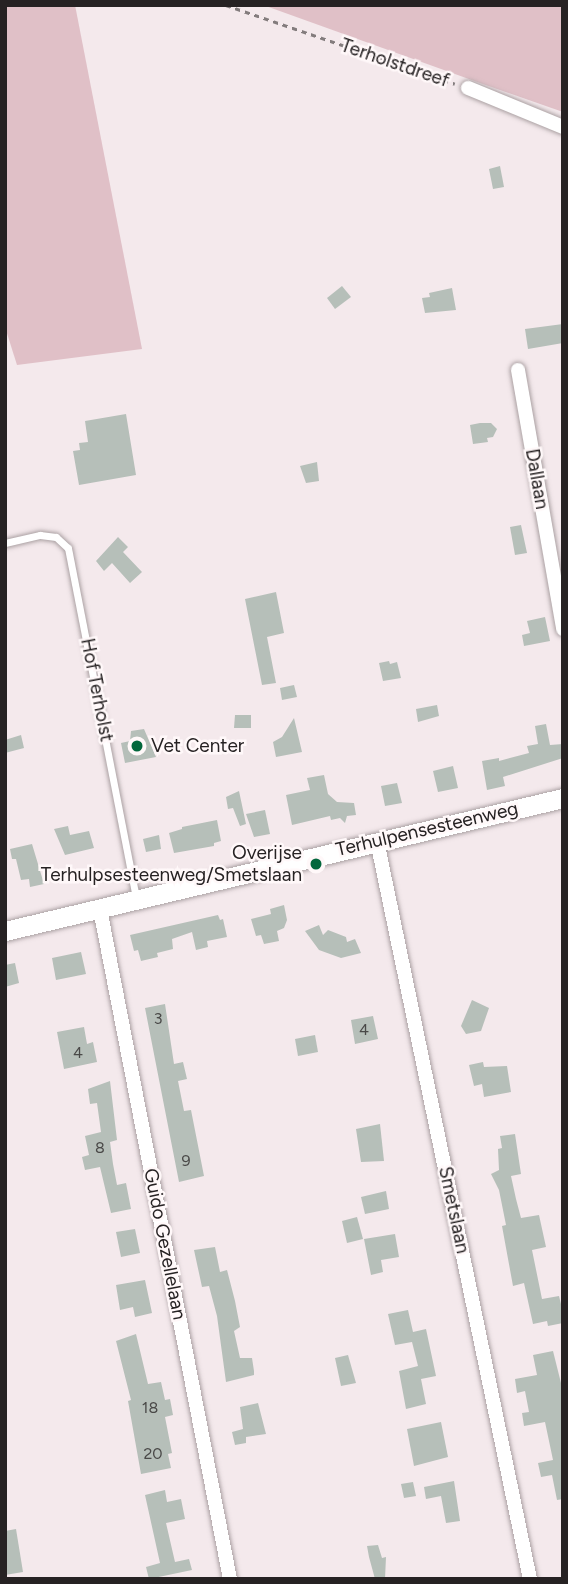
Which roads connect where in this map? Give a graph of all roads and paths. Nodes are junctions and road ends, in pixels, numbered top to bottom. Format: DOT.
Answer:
graph roads {
  1 [pos="226,5"];
  2 [pos="468,88"];
  3 [pos="563,127"];
  4 [pos="518,370"];
  5 [pos="5,543"];
  6 [pos="563,629"];
  7 [pos="563,798"];
  8 [pos="377,841"];
  9 [pos="136,900"];
  10 [pos="100,909"];
  11 [pos="5,930"];
  12 [pos="230,1579"];
  13 [pos="530,1579"];
  1 -- 2 [label="path, Terholstdreef"];
  2 -- 3 [label="street, Terholstdreef"];
  4 -- 6 [label="street, Dallaan"];
  5 -- 9 [label="lane, Hof Terholst"];
  7 -- 8 [label="main road, Terhulpensesteenweg"];
  8 -- 9 [label="main road, Terhulpensesteenweg"];
  8 -- 13 [label="street, Smetslaan"];
  9 -- 10 [label="main road, Terhulpensesteenweg"];
  10 -- 11 [label="main road, Terhulpensesteenweg"];
  10 -- 12 [label="street, Guido Gezellelaan"];
}
